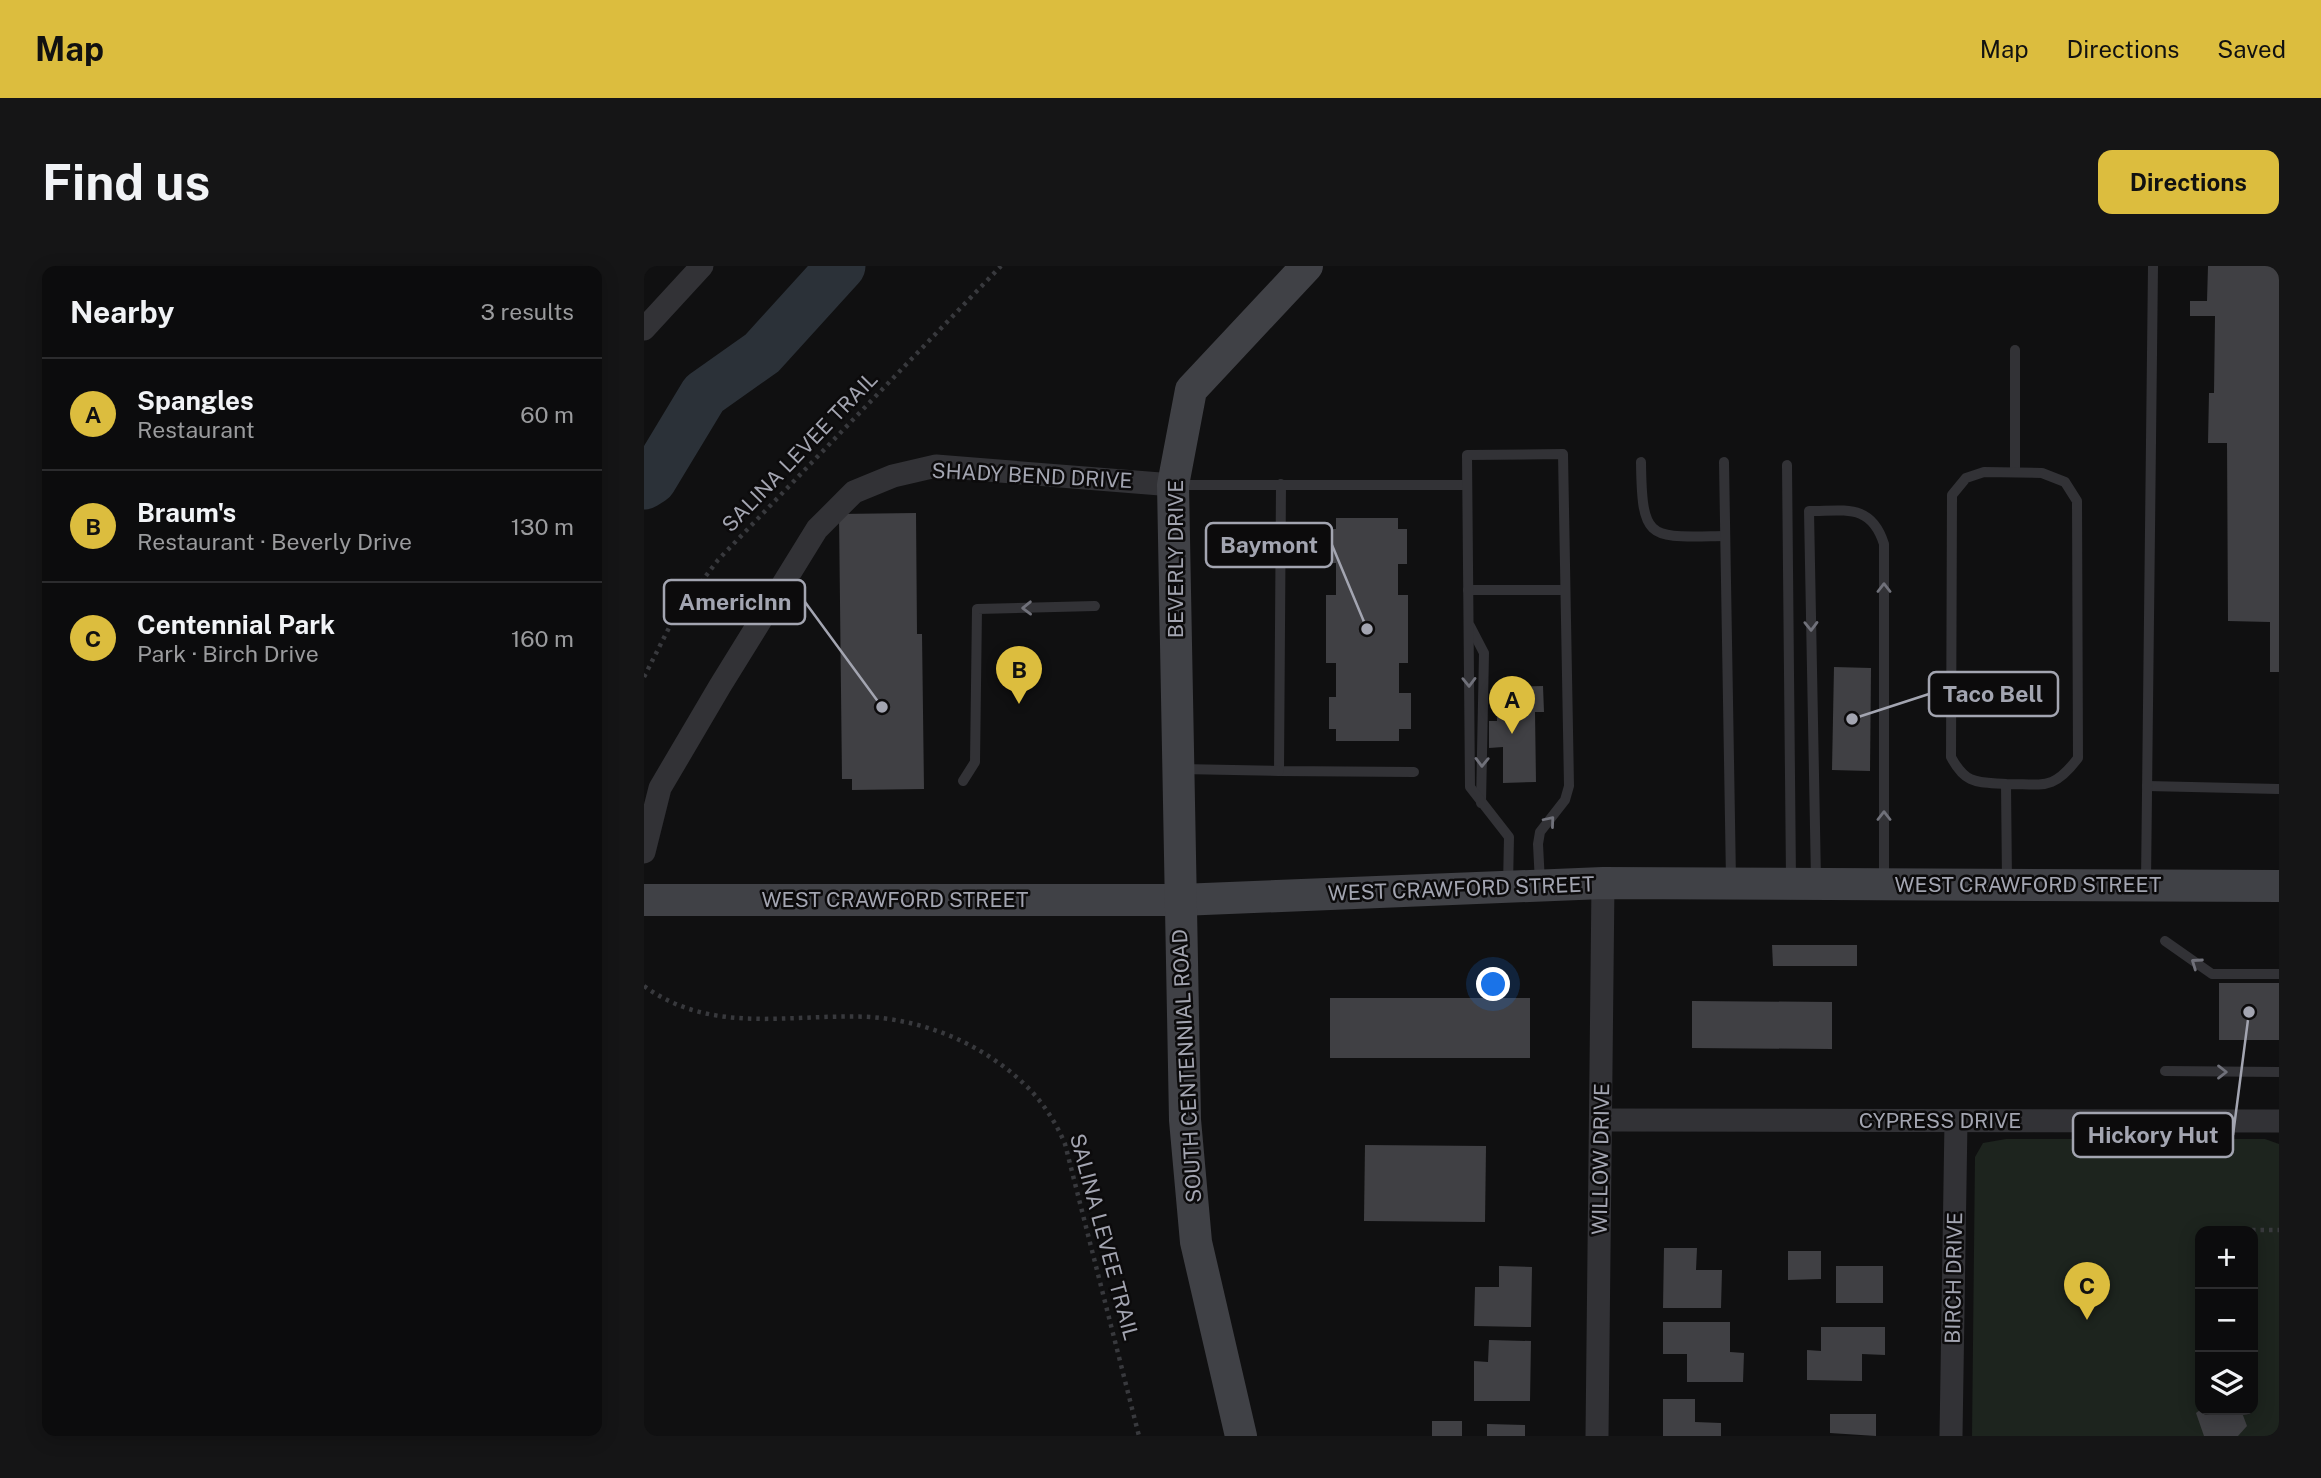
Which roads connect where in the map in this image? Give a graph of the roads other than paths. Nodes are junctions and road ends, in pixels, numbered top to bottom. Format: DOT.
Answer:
graph roads {
  1 [pos="702,266"];
  2 [pos="1307,266"];
  3 [pos="2153,266"];
  4 [pos="644,329"];
  5 [pos="2015,350"];
  6 [pos="1641,462"];
  7 [pos="1724,462"];
  8 [pos="1787,465"];
  9 [pos="2015,472"];
  10 [pos="1280,484"];
  11 [pos="1173,485"];
  12 [pos="1467,485"];
  13 [pos="1787,510"];
  14 [pos="1809,511"];
  15 [pos="1725,536"];
  16 [pos="1468,590"];
  17 [pos="1565,590"];
  18 [pos="1095,606"];
  19 [pos="1178,769"];
  20 [pos="1279,771"];
  21 [pos="1413,772"];
  22 [pos="963,781"];
  23 [pos="2007,784"];
  24 [pos="2147,786"];
  25 [pos="2279,789"];
  26 [pos="644,852"];
  27 [pos="1604,883"];
  28 [pos="1731,883"];
  29 [pos="1803,883"];
  30 [pos="1884,884"];
  31 [pos="2007,885"];
  32 [pos="2146,885"];
  33 [pos="1508,886"];
  34 [pos="1540,886"];
  35 [pos="2279,886"];
  36 [pos="644,900"];
  37 [pos="1180,900"];
  38 [pos="2165,941"];
  39 [pos="2279,974"];
  40 [pos="2165,1071"];
  41 [pos="2279,1072"];
  42 [pos="1602,1120"];
  43 [pos="1956,1121"];
  44 [pos="2279,1121"];
  45 [pos="1241,1436"];
  46 [pos="1597,1436"];
  47 [pos="1951,1436"];
  1 -- 4 [label="street"];
  2 -- 11 [label="main road, BEVERLY DRIVE"];
  3 -- 24 [label="lane"];
  5 -- 9 [label="lane"];
  6 -- 15 [label="lane"];
  7 -- 15 [label="lane"];
  8 -- 13 [label="lane"];
  9 -- 23 [label="lane"];
  9 -- 23 [label="lane"];
  10 -- 11 [label="lane"];
  10 -- 12 [label="lane"];
  10 -- 20 [label="lane"];
  11 -- 19 [label="main road, BEVERLY DRIVE"];
  11 -- 26 [label="street, SHADY BEND DRIVE"];
  12 -- 16 [label="lane"];
  12 -- 17 [label="lane"];
  13 -- 14 [label="lane"];
  13 -- 29 [label="lane"];
  14 -- 29 [label="lane, one-way"];
  30 -- 14 [label="lane, one-way"];
  15 -- 28 [label="lane"];
  16 -- 17 [label="lane"];
  16 -- 33 [label="lane, one-way"];
  34 -- 17 [label="lane, one-way"];
  18 -- 22 [label="lane, one-way"];
  19 -- 20 [label="lane"];
  19 -- 37 [label="main road, BEVERLY DRIVE"];
  20 -- 21 [label="lane"];
  23 -- 31 [label="lane"];
  24 -- 25 [label="lane"];
  24 -- 32 [label="lane"];
  27 -- 28 [label="main road, WEST CRAWFORD STREET"];
  27 -- 34 [label="main road, WEST CRAWFORD STREET"];
  27 -- 42 [label="street, WILLOW DRIVE"];
  28 -- 29 [label="main road, WEST CRAWFORD STREET"];
  29 -- 30 [label="main road, WEST CRAWFORD STREET"];
  30 -- 31 [label="main road, WEST CRAWFORD STREET"];
  31 -- 32 [label="main road, WEST CRAWFORD STREET"];
  32 -- 35 [label="main road, WEST CRAWFORD STREET"];
  33 -- 34 [label="main road, WEST CRAWFORD STREET"];
  33 -- 37 [label="main road, WEST CRAWFORD STREET"];
  36 -- 37 [label="main road, WEST CRAWFORD STREET"];
  37 -- 45 [label="main road, SOUTH CENTENNIAL ROAD"];
  39 -- 38 [label="lane, one-way"];
  40 -- 41 [label="lane, one-way"];
  42 -- 43 [label="street, CYPRESS DRIVE"];
  42 -- 46 [label="street, WILLOW DRIVE"];
  43 -- 44 [label="street, CYPRESS DRIVE"];
  43 -- 47 [label="street, BIRCH DRIVE"];
}
